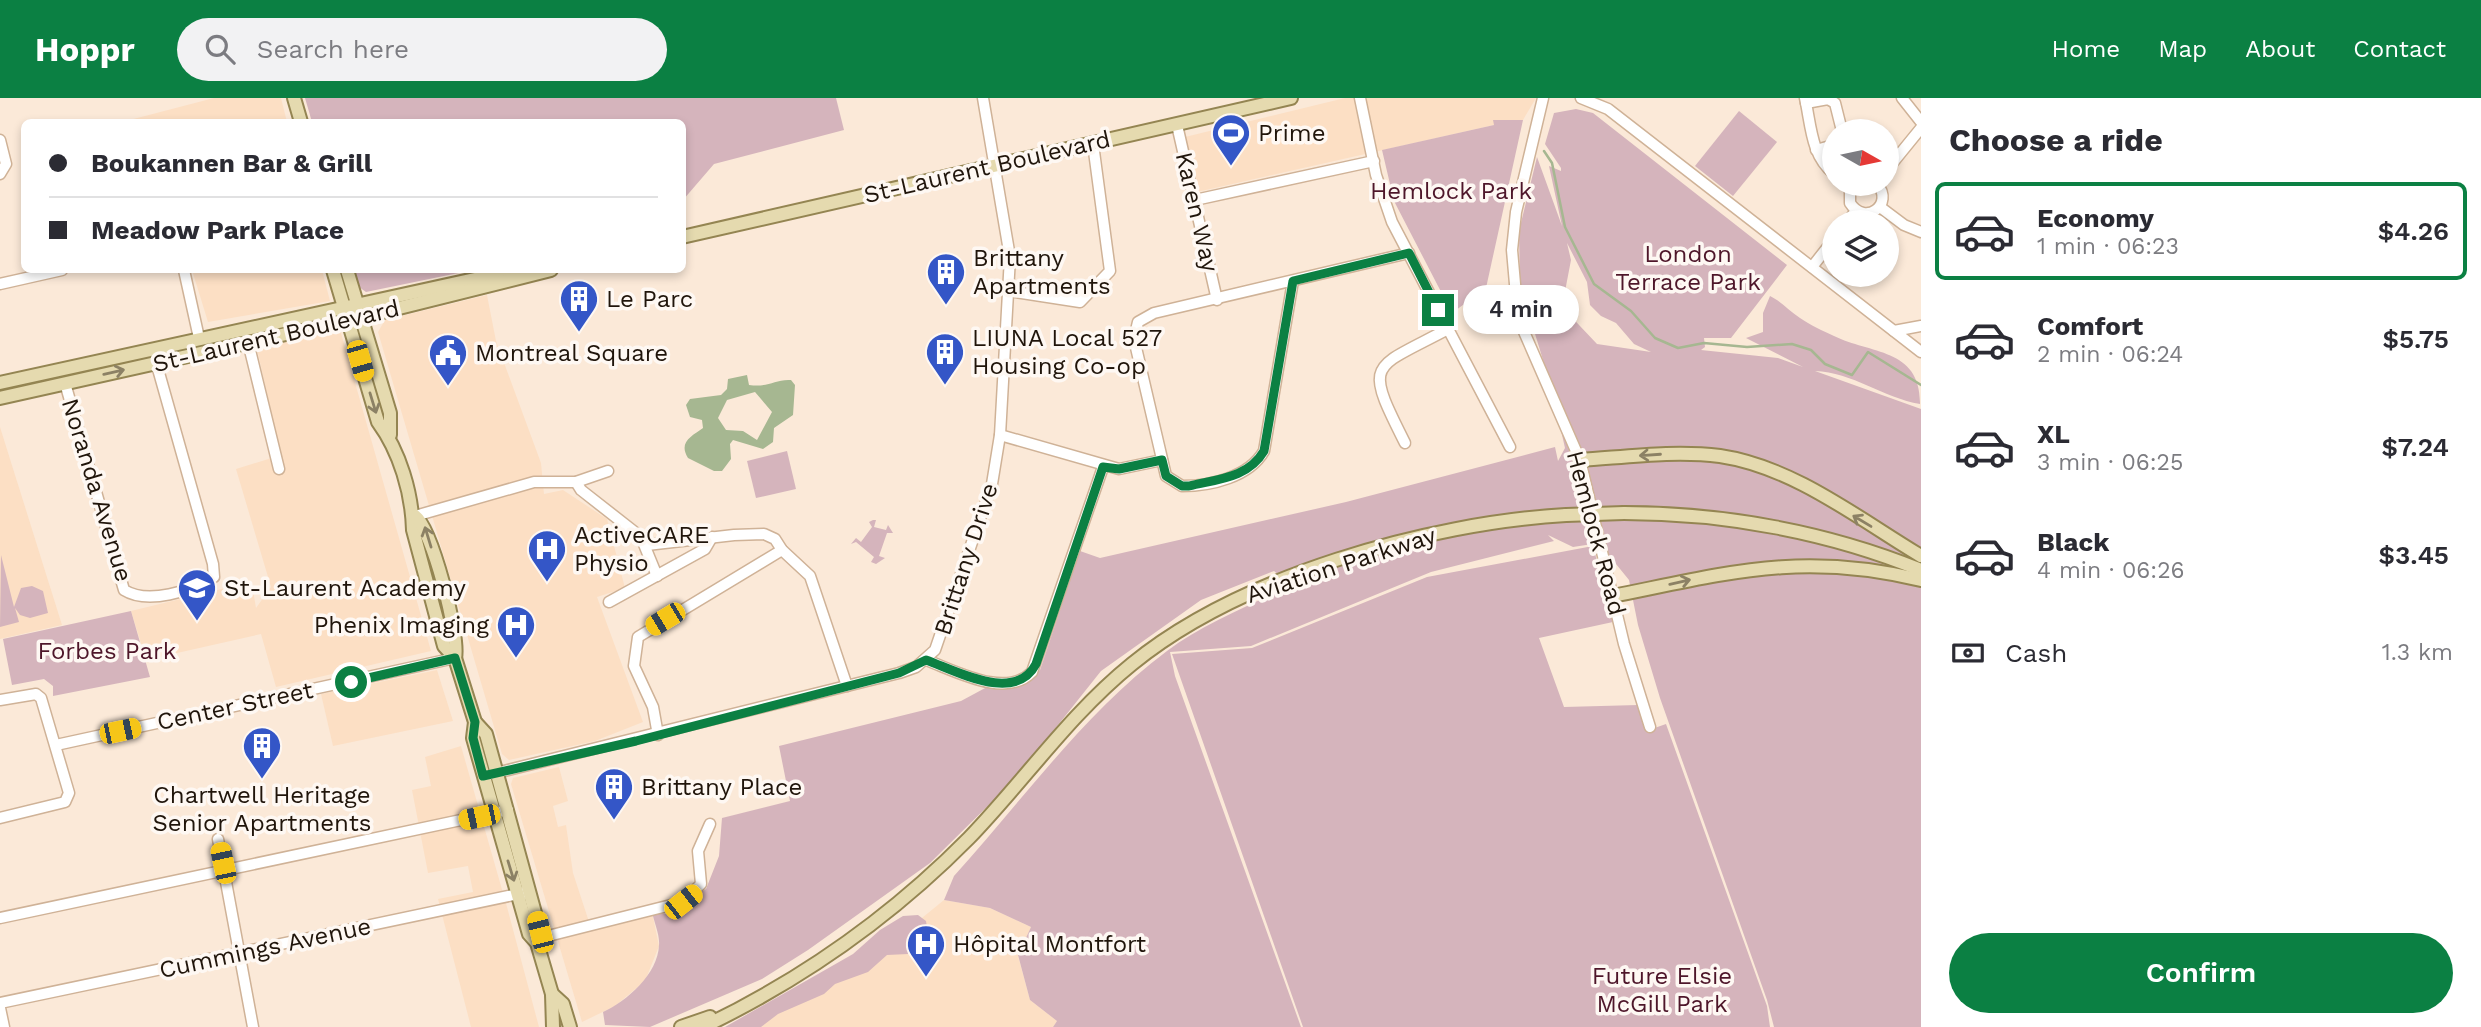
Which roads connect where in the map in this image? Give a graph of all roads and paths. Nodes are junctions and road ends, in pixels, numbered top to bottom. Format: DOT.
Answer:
graph roads {
  1 [pos="294,98"];
  2 [pos="983,98"];
  3 [pos="1291,98"];
  4 [pos="1360,98"];
  5 [pos="1543,98"];
  6 [pos="1581,98"];
  7 [pos="1902,98"];
  8 [pos="1805,100"];
  9 [pos="300,119"];
  10 [pos="1839,119"];
  11 [pos="1921,122"];
  12 [pos="1177,125"];
  13 [pos="1921,128"];
  14 [pos="0,140"];
  15 [pos="1093,144"];
  16 [pos="1822,148"];
  17 [pos="1816,150"];
  18 [pos="1899,155"];
  19 [pos="1374,161"];
  20 [pos="1822,162"];
  21 [pos="995,166"];
  22 [pos="0,174"];
  23 [pos="1883,196"];
  24 [pos="1195,200"];
  25 [pos="1880,208"];
  26 [pos="1876,210"];
  27 [pos="1921,232"];
  28 [pos="686,236"];
  29 [pos="1409,253"];
  30 [pos="1822,254"];
  31 [pos="1812,267"];
  32 [pos="49,273"];
  33 [pos="185,273"];
  34 [pos="334,273"];
  35 [pos="347,273"];
  36 [pos="506,273"];
  37 [pos="536,273"];
  38 [pos="1293,281"];
  39 [pos="0,284"];
  40 [pos="444,291"];
  41 [pos="1009,291"];
  42 [pos="1217,300"];
  43 [pos="353,312"];
  44 [pos="1921,326"];
  45 [pos="1448,329"];
  46 [pos="1894,331"];
  47 [pos="199,338"];
  48 [pos="248,342"];
  49 [pos="1921,352"];
  50 [pos="156,362"];
  51 [pos="0,383"];
  52 [pos="65,383"];
  53 [pos="0,398"];
  54 [pos="1000,435"];
  55 [pos="1405,443"];
  56 [pos="1510,447"];
  57 [pos="1162,460"];
  58 [pos="1580,460"];
  59 [pos="1103,467"];
  60 [pos="279,469"];
  61 [pos="608,471"];
  62 [pos="576,482"];
  63 [pos="415,516"];
  64 [pos="712,537"];
  65 [pos="647,545"];
  66 [pos="782,550"];
  67 [pos="1921,556"];
  68 [pos="1921,570"];
  69 [pos="656,576"];
  70 [pos="1921,580"];
  71 [pos="1613,596"];
  72 [pos="609,603"];
  73 [pos="455,658"];
  74 [pos="926,660"];
  75 [pos="847,686"];
  76 [pos="0,700"];
  77 [pos="475,722"];
  78 [pos="1650,727"];
  79 [pos="658,734"];
  80 [pos="56,745"];
  81 [pos="497,773"];
  82 [pos="483,776"];
  83 [pos="508,810"];
  84 [pos="493,814"];
  85 [pos="0,818"];
  86 [pos="710,824"];
  87 [pos="218,839"];
  88 [pos="225,871"];
  89 [pos="524,893"];
  90 [pos="0,918"];
  91 [pos="537,943"];
  92 [pos="240,954"];
  93 [pos="774,988"];
  94 [pos="552,994"];
  95 [pos="0,1006"];
  96 [pos="571,1026"];
  97 [pos="4,1027"];
  98 [pos="253,1027"];
  99 [pos="553,1027"];
  100 [pos="681,1027"];
  101 [pos="703,1027"];
  1 -- 9 [label="main road"];
  2 -- 21 [label="street, Brittany Drive"];
  3 -- 12 [label="main road, St-Laurent Boulevard"];
  4 -- 19 [label="street"];
  5 -- 58 [label="street, Hemlock Road"];
  6 -- 31 [label="street"];
  7 -- 11 [label="street"];
  8 -- 10 [label="street"];
  8 -- 17 [label="street"];
  12 -- 15 [label="main road, St-Laurent Boulevard"];
  12 -- 24 [label="street, Karen Way"];
  13 -- 18 [label="street"];
  14 -- 22 [label="street"];
  15 -- 21 [label="main road, St-Laurent Boulevard"];
  15 -- 41 [label="street"];
  16 -- 17 [label="street"];
  17 -- 20 [label="street"];
  19 -- 24 [label="street"];
  19 -- 29 [label="street"];
  21 -- 28 [label="main road, St-Laurent Boulevard"];
  21 -- 41 [label="street, Brittany Drive"];
  23 -- 25 [label="street"];
  24 -- 42 [label="street, Karen Way"];
  25 -- 26 [label="street"];
  25 -- 27 [label="street"];
  29 -- 38 [label="street"];
  29 -- 45 [label="street"];
  30 -- 31 [label="street"];
  31 -- 46 [label="street"];
  32 -- 39 [label="street"];
  33 -- 47 [label="street"];
  34 -- 43 [label="main road"];
  35 -- 43 [label="main road"];
  36 -- 40 [label="main road, St-Laurent Boulevard"];
  37 -- 40 [label="main road, St-Laurent Boulevard"];
  38 -- 42 [label="street"];
  38 -- 57 [label="street"];
  40 -- 43 [label="main road, St-Laurent Boulevard"];
  41 -- 54 [label="street, Brittany Drive"];
  42 -- 57 [label="street"];
  43 -- 47 [label="main road, St-Laurent Boulevard"];
  43 -- 48 [label="main road, St-Laurent Boulevard"];
  43 -- 63 [label="main road"];
  44 -- 46 [label="street"];
  45 -- 55 [label="street"];
  45 -- 56 [label="street"];
  46 -- 49 [label="street"];
  47 -- 51 [label="main road, St-Laurent Boulevard"];
  48 -- 50 [label="main road, St-Laurent Boulevard"];
  48 -- 60 [label="street"];
  52 -- 50 [label="main road, St-Laurent Boulevard, one-way"];
  50 -- 52 [label="street, Noranda Avenue"];
  52 -- 53 [label="main road, St-Laurent Boulevard"];
  54 -- 59 [label="street"];
  54 -- 74 [label="street, Brittany Drive"];
  57 -- 59 [label="street"];
  67 -- 58 [label="main road, one-way"];
  58 -- 71 [label="street, Hemlock Road"];
  59 -- 74 [label="street"];
  61 -- 62 [label="street"];
  62 -- 63 [label="street"];
  62 -- 65 [label="street"];
  63 -- 73 [label="main road"];
  64 -- 65 [label="street"];
  64 -- 66 [label="street"];
  64 -- 69 [label="street"];
  65 -- 69 [label="street"];
  66 -- 75 [label="street"];
  66 -- 79 [label="street"];
  68 -- 93 [label="main road, Aviation Parkway, bridge"];
  69 -- 72 [label="street"];
  71 -- 70 [label="main road, one-way"];
  71 -- 78 [label="street, Hemlock Road"];
  73 -- 77 [label="main road"];
  73 -- 80 [label="street, Center Street"];
  74 -- 75 [label="street, Brittany Drive"];
  75 -- 79 [label="street, Brittany Drive"];
  76 -- 80 [label="street"];
  77 -- 81 [label="main road"];
  77 -- 82 [label="main road"];
  79 -- 81 [label="street, Brittany Drive"];
  80 -- 85 [label="street"];
  81 -- 82 [label="street, Brittany Drive"];
  81 -- 83 [label="main road"];
  82 -- 84 [label="main road"];
  83 -- 84 [label="street"];
  83 -- 89 [label="main road"];
  84 -- 88 [label="street"];
  84 -- 89 [label="main road, one-way"];
  86 -- 91 [label="street"];
  87 -- 88 [label="street"];
  88 -- 90 [label="street"];
  88 -- 92 [label="street"];
  89 -- 91 [label="main road"];
  89 -- 92 [label="street, Cummings Avenue"];
  91 -- 94 [label="main road"];
  92 -- 95 [label="street, Cummings Avenue"];
  92 -- 98 [label="street"];
  93 -- 100 [label="main road, Aviation Parkway"];
  93 -- 101 [label="main road, Aviation Parkway"];
  94 -- 96 [label="main road"];
  94 -- 99 [label="main road"];
  95 -- 97 [label="street"];
}
